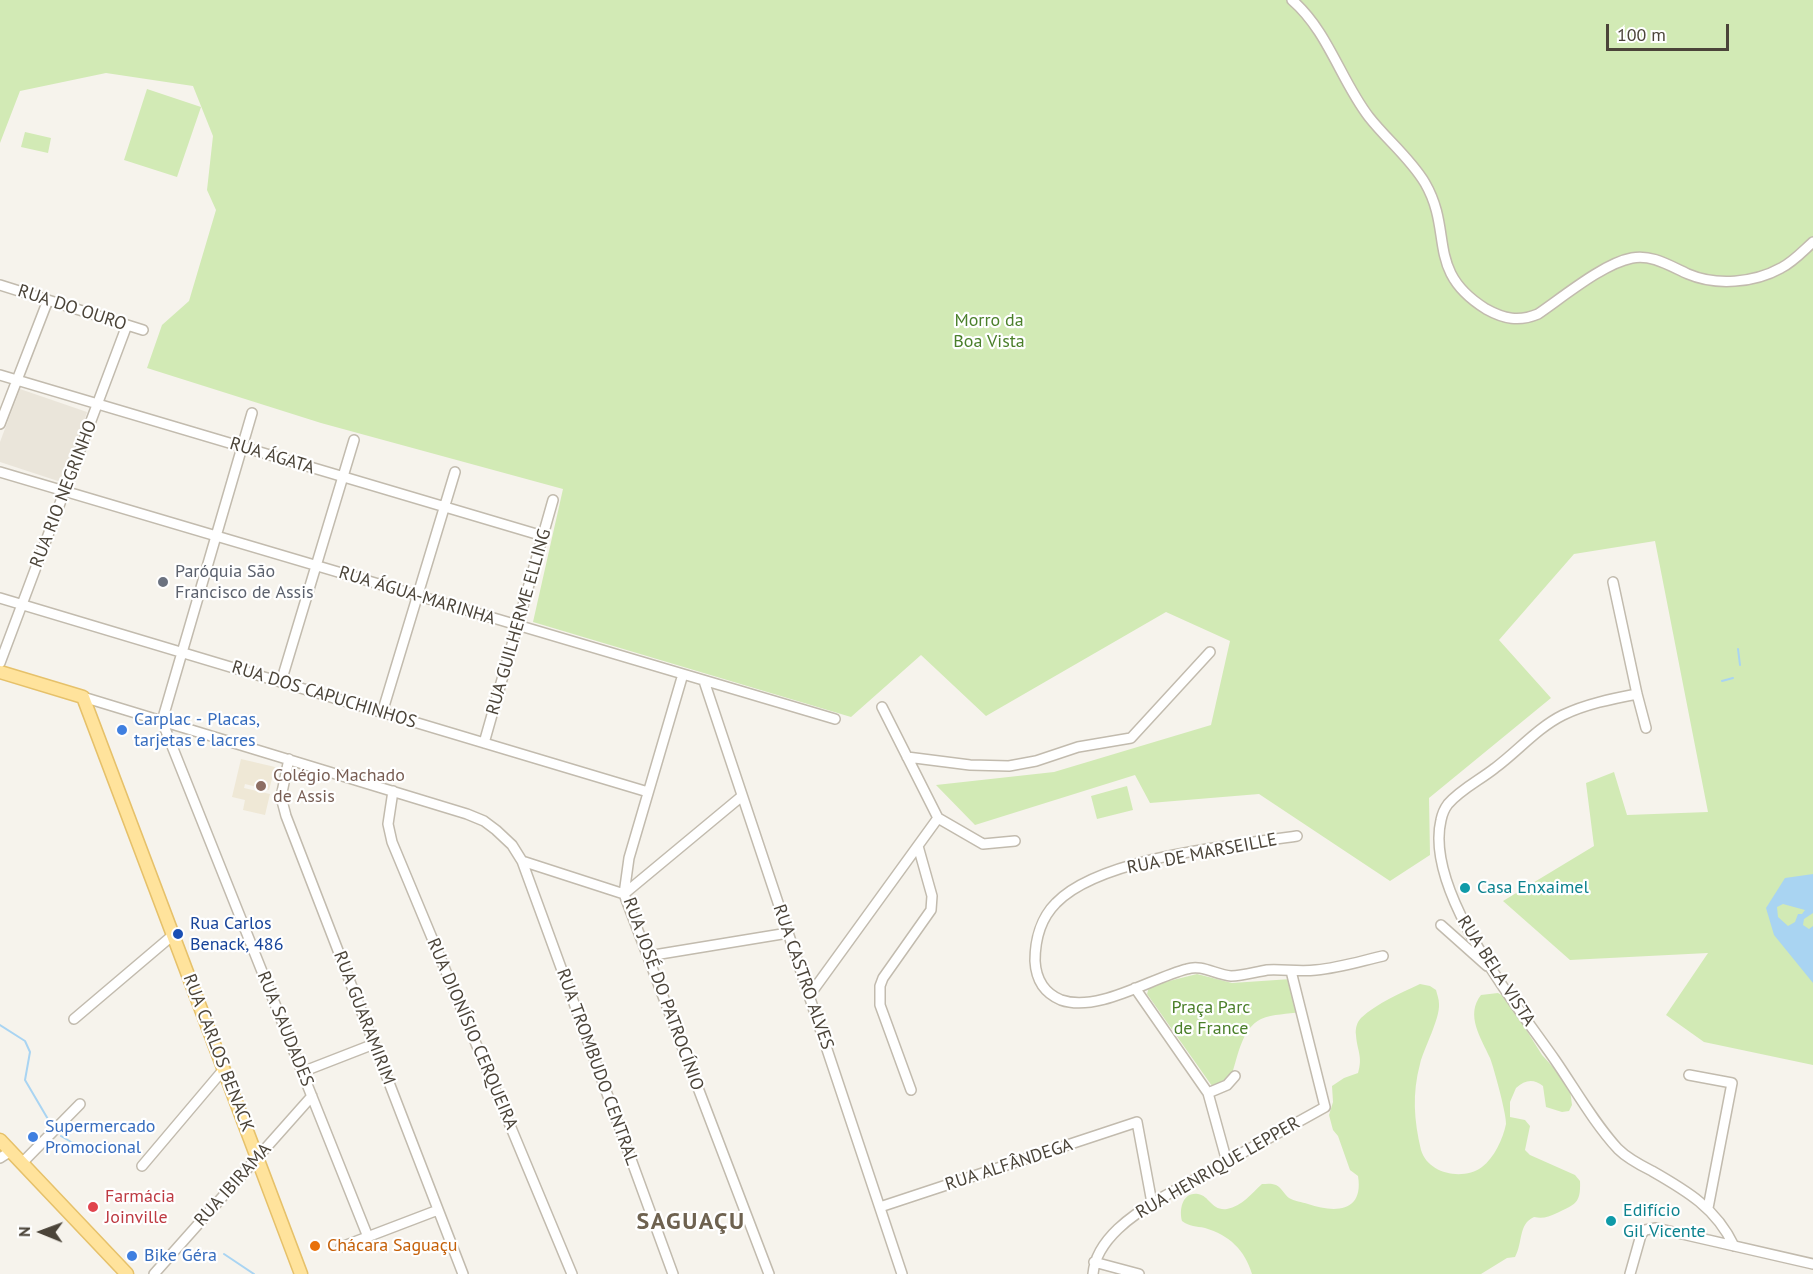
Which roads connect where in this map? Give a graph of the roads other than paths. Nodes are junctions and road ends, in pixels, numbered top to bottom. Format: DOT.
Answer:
graph roads {
  1 [pos="1292,0"];
  2 [pos="1813,242"];
  3 [pos="0,285"];
  4 [pos="48,300"];
  5 [pos="128,326"];
  6 [pos="143,330"];
  7 [pos="0,375"];
  8 [pos="17,380"];
  9 [pos="98,404"];
  10 [pos="252,414"];
  11 [pos="0,424"];
  12 [pos="354,440"];
  13 [pos="242,447"];
  14 [pos="0,472"];
  15 [pos="454,472"];
  16 [pos="343,477"];
  17 [pos="65,491"];
  18 [pos="553,500"];
  19 [pos="444,507"];
  20 [pos="216,536"];
  21 [pos="543,536"];
  22 [pos="316,566"];
  23 [pos="1613,582"];
  24 [pos="417,596"];
  25 [pos="0,598"];
  26 [pos="22,605"];
  27 [pos="518,625"];
  28 [pos="182,652"];
  29 [pos="1210,652"];
  30 [pos="0,663"];
  31 [pos="0,672"];
  32 [pos="683,674"];
  33 [pos="704,681"];
  34 [pos="281,682"];
  35 [pos="1637,694"];
  36 [pos="83,697"];
  37 [pos="882,707"];
  38 [pos="382,712"];
  39 [pos="835,719"];
  40 [pos="162,721"];
  41 [pos="1646,728"];
  42 [pos="484,743"];
  43 [pos="907,757"];
  44 [pos="289,759"];
  45 [pos="393,791"];
  46 [pos="648,792"];
  47 [pos="742,796"];
  48 [pos="938,818"];
  49 [pos="1297,836"];
  50 [pos="1015,841"];
  51 [pos="918,846"];
  52 [pos="522,861"];
  53 [pos="624,894"];
  54 [pos="1441,925"];
  55 [pos="788,933"];
  56 [pos="173,935"];
  57 [pos="648,956"];
  58 [pos="1383,956"];
  59 [pos="1291,971"];
  60 [pos="1495,974"];
  61 [pos="1136,988"];
  62 [pos="809,996"];
  63 [pos="74,1019"];
  64 [pos="374,1044"];
  65 [pos="224,1069"];
  66 [pos="302,1072"];
  67 [pos="1689,1075"];
  68 [pos="1235,1076"];
  69 [pos="911,1090"];
  70 [pos="1208,1093"];
  71 [pos="312,1096"];
  72 [pos="80,1104"];
  73 [pos="0,1140"];
  74 [pos="5,1155"];
  75 [pos="257,1158"];
  76 [pos="1227,1161"];
  77 [pos="22,1163"];
  78 [pos="142,1166"];
  79 [pos="1152,1203"];
  80 [pos="880,1207"];
  81 [pos="1708,1208"];
  82 [pos="438,1210"];
  83 [pos="368,1237"];
  84 [pos="1734,1246"];
  85 [pos="341,1247"];
  86 [pos="1094,1262"];
  87 [pos="1813,1264"];
  88 [pos="127,1274"];
  89 [pos="154,1274"];
  90 [pos="301,1274"];
  91 [pos="463,1274"];
  92 [pos="572,1274"];
  93 [pos="673,1274"];
  94 [pos="769,1274"];
  95 [pos="902,1274"];
  96 [pos="1093,1274"];
  97 [pos="1139,1274"];
  98 [pos="1630,1274"];
  1 -- 2 [label="street"];
  3 -- 4 [label="street, RUA DO OURO"];
  4 -- 5 [label="street, RUA DO OURO"];
  4 -- 8 [label="street"];
  5 -- 6 [label="street, RUA DO OURO"];
  5 -- 9 [label="street, RUA RIO NEGRINHO"];
  7 -- 8 [label="street, RUA ÁGATA"];
  8 -- 9 [label="street, RUA ÁGATA"];
  8 -- 11 [label="street"];
  9 -- 13 [label="street, RUA ÁGATA"];
  9 -- 17 [label="street, RUA RIO NEGRINHO"];
  10 -- 13 [label="street"];
  12 -- 16 [label="street"];
  13 -- 16 [label="street, RUA ÁGATA"];
  13 -- 20 [label="street"];
  14 -- 17 [label="street, RUA ÁGUA-MARINHA"];
  15 -- 19 [label="street"];
  16 -- 19 [label="street, RUA ÁGATA"];
  16 -- 22 [label="street"];
  17 -- 20 [label="street, RUA ÁGUA-MARINHA"];
  17 -- 26 [label="street, RUA RIO NEGRINHO"];
  18 -- 21 [label="street, RUA GUILHERME ELLING"];
  19 -- 21 [label="street, RUA ÁGATA"];
  19 -- 24 [label="street"];
  20 -- 22 [label="street, RUA ÁGUA-MARINHA"];
  20 -- 28 [label="street"];
  21 -- 27 [label="street, RUA GUILHERME ELLING"];
  22 -- 24 [label="street, RUA ÁGUA-MARINHA"];
  22 -- 34 [label="street"];
  23 -- 35 [label="street"];
  24 -- 27 [label="street, RUA ÁGUA-MARINHA"];
  24 -- 38 [label="street"];
  25 -- 26 [label="street, RUA DOS CAPUCHINHOS"];
  26 -- 28 [label="street, RUA DOS CAPUCHINHOS"];
  26 -- 30 [label="street, RUA RIO NEGRINHO"];
  27 -- 32 [label="street, RUA ÁGUA-MARINHA"];
  27 -- 42 [label="street, RUA GUILHERME ELLING"];
  28 -- 34 [label="street, RUA DOS CAPUCHINHOS"];
  28 -- 40 [label="street"];
  29 -- 43 [label="street"];
  31 -- 36 [label="main road"];
  32 -- 33 [label="street, RUA ÁGUA-MARINHA"];
  32 -- 46 [label="street, RUA JOSÉ DO PATROCÍNIO"];
  33 -- 39 [label="street, RUA ÁGUA-MARINHA"];
  33 -- 47 [label="street, RUA CASTRO ALVES"];
  34 -- 38 [label="street, RUA DOS CAPUCHINHOS"];
  35 -- 41 [label="street"];
  35 -- 60 [label="street, RUA BELA VISTA"];
  36 -- 40 [label="street, RUA TROMBUDO CENTRAL"];
  36 -- 56 [label="main road, RUA CARLOS BENACK"];
  37 -- 43 [label="street"];
  38 -- 42 [label="street, RUA DOS CAPUCHINHOS"];
  40 -- 44 [label="street, RUA TROMBUDO CENTRAL"];
  40 -- 66 [label="street, RUA SAUDADES"];
  42 -- 46 [label="street, RUA DOS CAPUCHINHOS"];
  43 -- 48 [label="street"];
  44 -- 45 [label="street, RUA TROMBUDO CENTRAL"];
  44 -- 64 [label="street, RUA GUARAMIRIM"];
  45 -- 52 [label="street, RUA TROMBUDO CENTRAL"];
  45 -- 92 [label="street, RUA DIONÍSIO CERQUEIRA"];
  46 -- 53 [label="street, RUA JOSÉ DO PATROCÍNIO"];
  47 -- 53 [label="street"];
  47 -- 55 [label="street, RUA CASTRO ALVES"];
  48 -- 50 [label="street"];
  48 -- 51 [label="street"];
  49 -- 61 [label="street, RUA DE MARSEILLE"];
  51 -- 62 [label="street"];
  51 -- 69 [label="street"];
  52 -- 53 [label="street"];
  52 -- 93 [label="street, RUA TROMBUDO CENTRAL"];
  53 -- 57 [label="street, RUA JOSÉ DO PATROCÍNIO"];
  54 -- 60 [label="street"];
  55 -- 57 [label="street"];
  55 -- 62 [label="street, RUA CASTRO ALVES"];
  56 -- 63 [label="street"];
  56 -- 65 [label="main road, RUA CARLOS BENACK"];
  57 -- 94 [label="street, RUA JOSÉ DO PATROCÍNIO"];
  58 -- 59 [label="street, RUA DE MARSEILLE"];
  59 -- 61 [label="street, RUA DE MARSEILLE"];
  59 -- 76 [label="street, RUA HENRIQUE LEPPER"];
  60 -- 81 [label="street, RUA BELA VISTA"];
  61 -- 70 [label="street"];
  62 -- 80 [label="street, RUA CASTRO ALVES"];
  64 -- 66 [label="street"];
  64 -- 82 [label="street, RUA GUARAMIRIM"];
  65 -- 75 [label="main road, RUA CARLOS BENACK"];
  65 -- 78 [label="street"];
  66 -- 71 [label="street, RUA SAUDADES"];
  67 -- 81 [label="street"];
  68 -- 70 [label="street"];
  70 -- 76 [label="street"];
  71 -- 75 [label="street, RUA IBIRAMA"];
  71 -- 83 [label="street, RUA SAUDADES"];
  72 -- 77 [label="street"];
  73 -- 74 [label="main road"];
  74 -- 77 [label="main road"];
  75 -- 89 [label="street, RUA IBIRAMA"];
  75 -- 90 [label="main road, RUA CARLOS BENACK"];
  76 -- 79 [label="street, RUA HENRIQUE LEPPER"];
  77 -- 88 [label="main road"];
  79 -- 80 [label="street, RUA ALFÂNDEGA"];
  79 -- 86 [label="street, RUA HENRIQUE LEPPER"];
  80 -- 95 [label="street, RUA CASTRO ALVES"];
  81 -- 84 [label="street, RUA BELA VISTA"];
  82 -- 83 [label="street"];
  82 -- 91 [label="street, RUA GUARAMIRIM"];
  83 -- 85 [label="street"];
  84 -- 87 [label="street"];
  84 -- 98 [label="street"];
  86 -- 96 [label="street"];
  86 -- 97 [label="street"];
}
